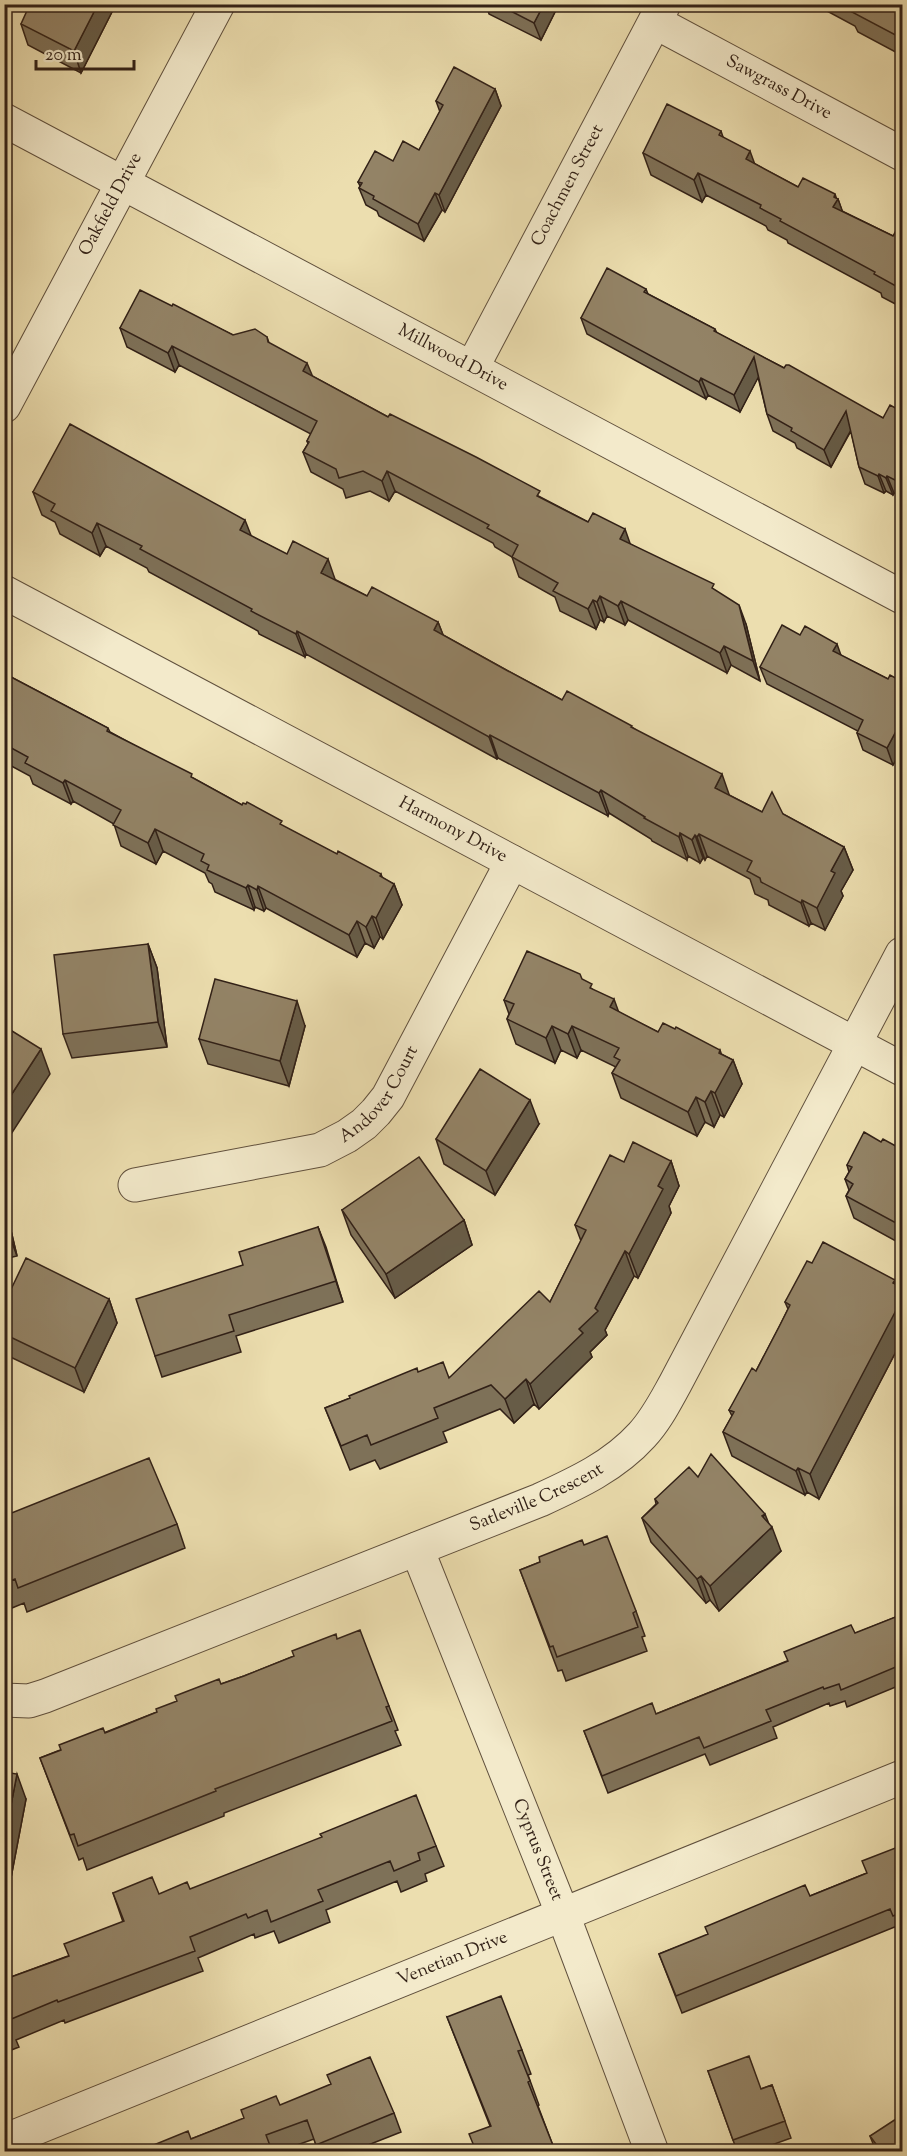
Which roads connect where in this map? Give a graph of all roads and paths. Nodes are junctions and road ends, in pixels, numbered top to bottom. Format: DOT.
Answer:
graph roads {
  1 [pos="218,4"];
  2 [pos="659,13"];
  3 [pos="4,120"];
  4 [pos="903,154"];
  5 [pos="123,183"];
  6 [pos="472,368"];
  7 [pos="4,406"];
  8 [pos="4,592"];
  9 [pos="903,597"];
  10 [pos="512,862"];
  11 [pos="903,954"];
  12 [pos="856,1044"];
  13 [pos="903,1069"];
  14 [pos="135,1185"];
  15 [pos="417,1549"];
  16 [pos="4,1700"];
  17 [pos="903,1777"];
  18 [pos="563,1915"];
  19 [pos="4,2141"];
  20 [pos="652,2151"];
  1 -- 5 [label="street, Oakfield Drive"];
  2 -- 4 [label="street, Sawgrass Drive"];
  2 -- 6 [label="street, Coachmen Street"];
  3 -- 5 [label="street, Millwood Drive"];
  5 -- 6 [label="street, Millwood Drive"];
  5 -- 7 [label="street, Oakfield Drive"];
  6 -- 9 [label="street, Millwood Drive"];
  8 -- 10 [label="street, Harmony Drive"];
  10 -- 12 [label="street, Harmony Drive"];
  10 -- 14 [label="street, Andover Court"];
  11 -- 12 [label="street, Satleville Crescent"];
  12 -- 13 [label="street, Harmony Drive"];
  12 -- 15 [label="street, Satleville Crescent"];
  15 -- 16 [label="street, Satleville Crescent"];
  15 -- 18 [label="street, Cyprus Street"];
  17 -- 18 [label="street, Venetian Drive"];
  18 -- 19 [label="street, Venetian Drive"];
  18 -- 20 [label="street, Cyprus Street"];
}
